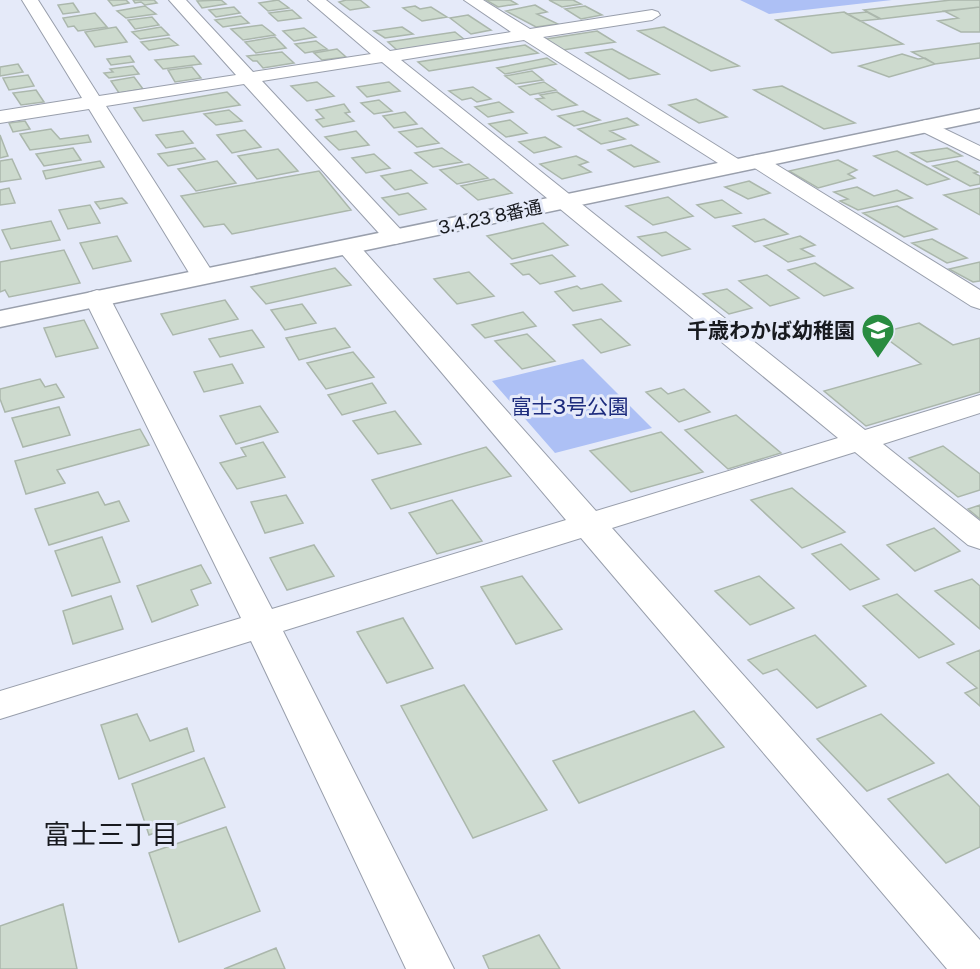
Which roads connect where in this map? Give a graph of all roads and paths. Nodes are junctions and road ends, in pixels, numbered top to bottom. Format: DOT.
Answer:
graph roads {
  1 [pos="30,0"];
  2 [pos="177,0"];
  3 [pos="316,0"];
  4 [pos="472,0"];
  5 [pos="624,0"];
  6 [pos="526,34"];
  7 [pos="386,56"];
  8 [pos="250,78"];
  9 [pos="94,102"];
  10 [pos="980,115"];
  11 [pos="0,117"];
  12 [pos="926,126"];
  13 [pos="980,154"];
  14 [pos="746,164"];
  15 [pos="566,202"];
  16 [pos="395,237"];
  17 [pos="348,247"];
  18 [pos="203,276"];
  19 [pos="97,298"];
  20 [pos="980,301"];
  21 [pos="0,319"];
  22 [pos="980,404"];
  23 [pos="860,441"];
  24 [pos="588,524"];
  25 [pos="980,538"];
  26 [pos="262,624"];
  27 [pos="0,705"];
  28 [pos="430,969"];
  29 [pos="976,969"];
  1 -- 9 [label="street"];
  2 -- 8 [label="street"];
  3 -- 7 [label="street"];
  4 -- 6 [label="street"];
  5 -- 6 [label="street"];
  6 -- 7 [label="street"];
  6 -- 14 [label="street"];
  7 -- 8 [label="street"];
  7 -- 15 [label="street"];
  8 -- 9 [label="street"];
  8 -- 16 [label="street"];
  9 -- 11 [label="street"];
  9 -- 18 [label="street"];
  10 -- 12 [label="street, 3.4.23 8番通"];
  12 -- 13 [label="street"];
  12 -- 14 [label="street, 3.4.23 8番通"];
  14 -- 15 [label="street, 3.4.23 8番通"];
  14 -- 20 [label="street"];
  15 -- 16 [label="street, 3.4.23 8番通"];
  15 -- 23 [label="street"];
  16 -- 17 [label="street, 3.4.23 8番通"];
  17 -- 18 [label="street, 3.4.23 8番通"];
  17 -- 24 [label="street"];
  18 -- 19 [label="street, 3.4.23 8番通"];
  19 -- 21 [label="street, 3.4.23 8番通"];
  19 -- 26 [label="street"];
  22 -- 23 [label="street"];
  23 -- 24 [label="street"];
  23 -- 25 [label="street"];
  24 -- 26 [label="street"];
  24 -- 29 [label="street"];
  26 -- 27 [label="street"];
  26 -- 28 [label="street"];
}
